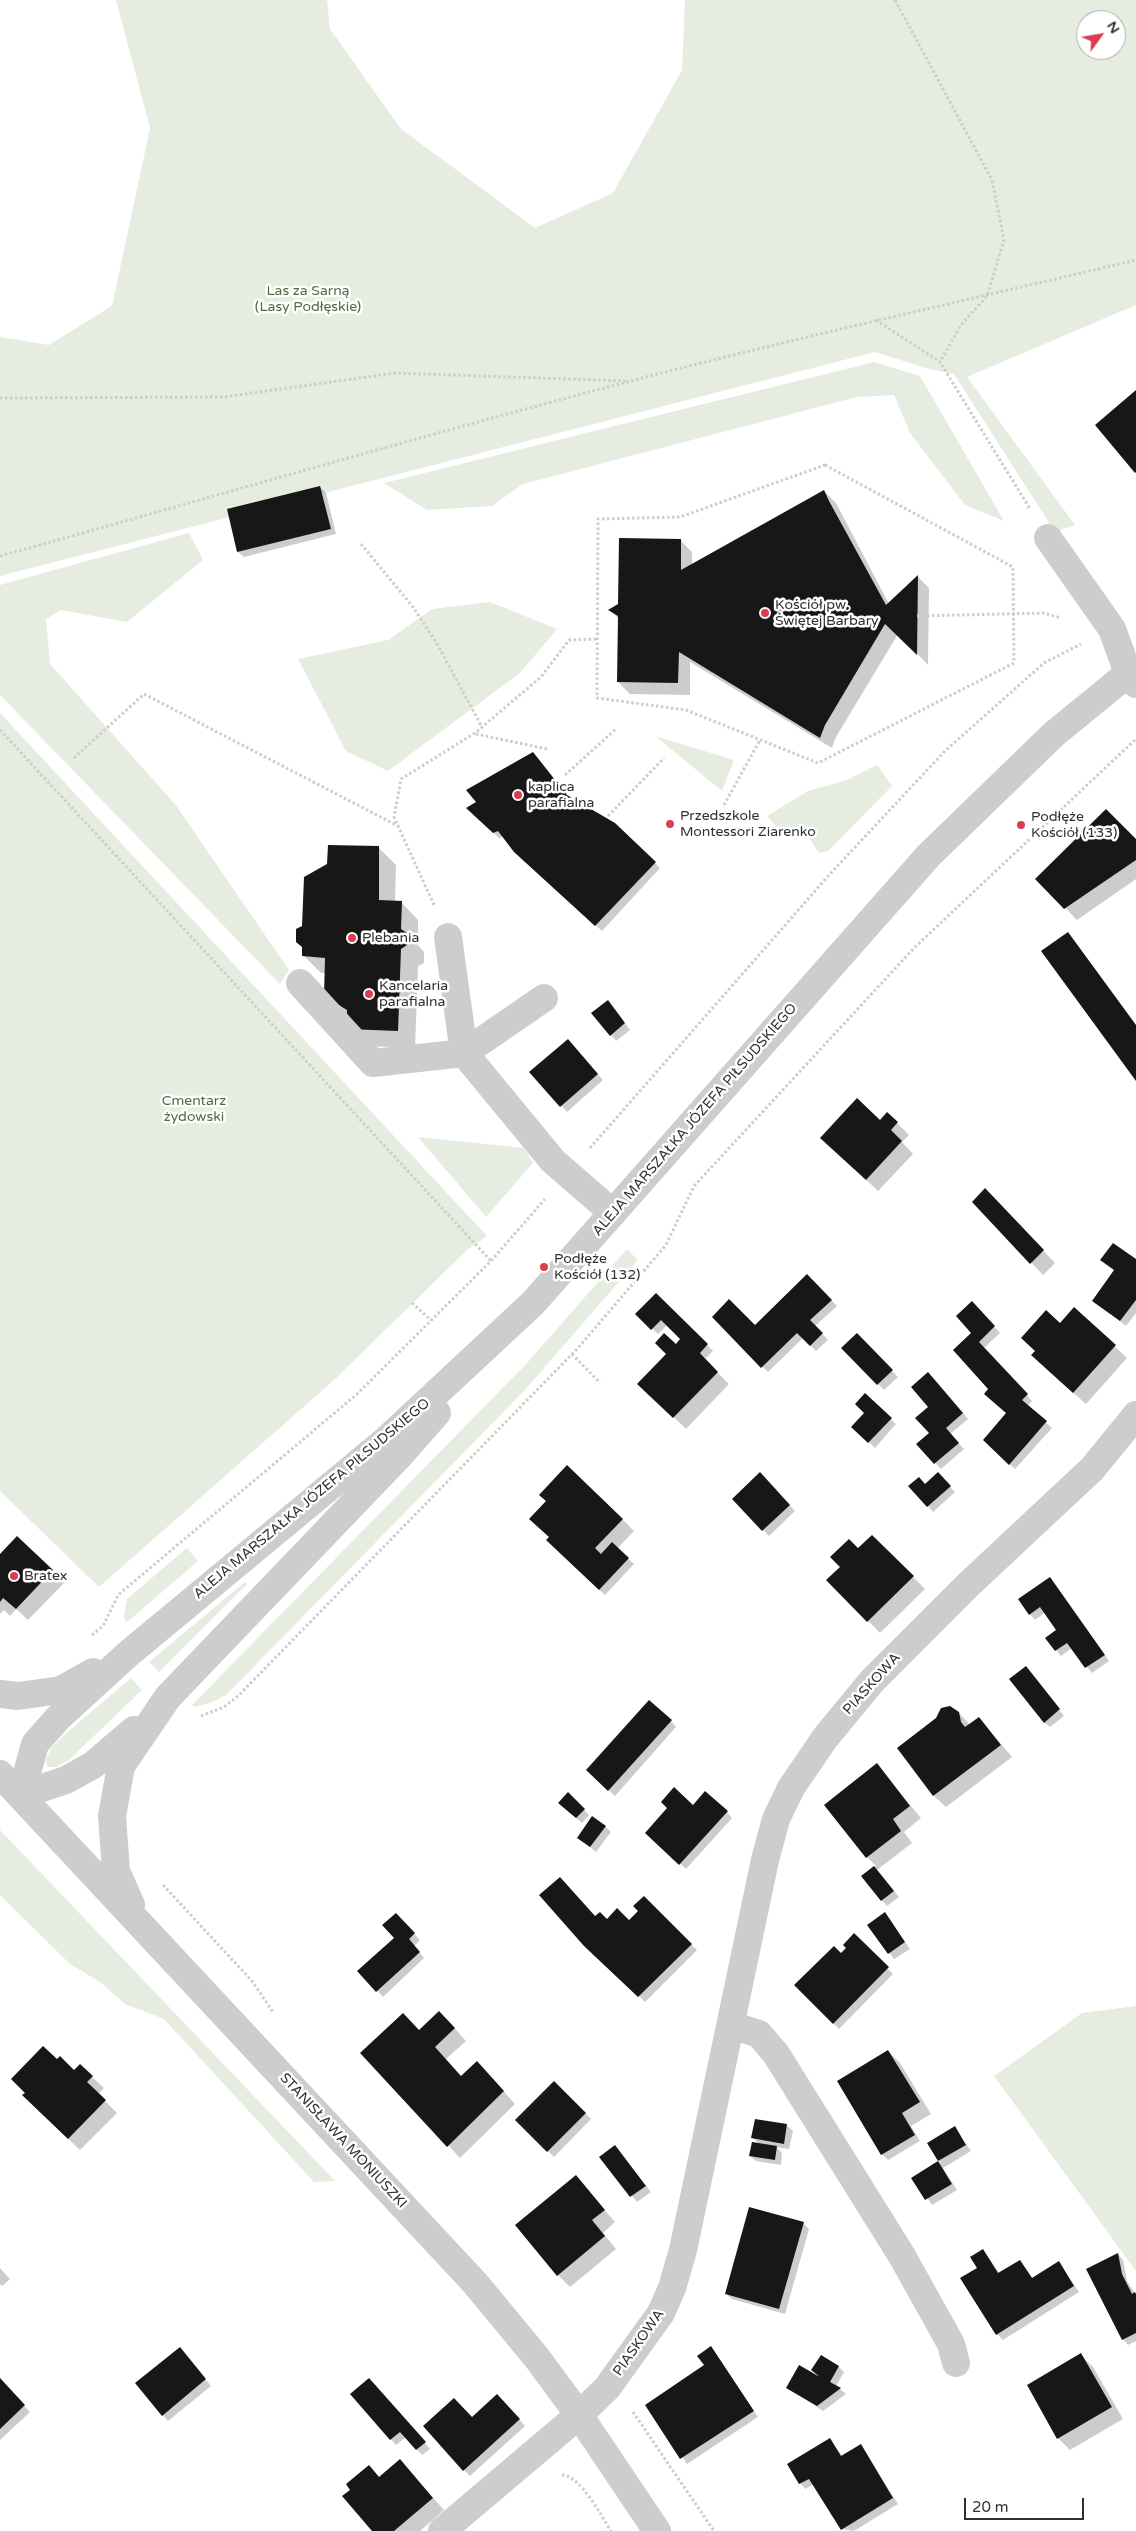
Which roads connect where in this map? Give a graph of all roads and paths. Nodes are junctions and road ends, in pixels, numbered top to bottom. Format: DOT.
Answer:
graph roads {
  1 [pos="895,0"];
  2 [pos="1136,260"];
  3 [pos="987,296"];
  4 [pos="876,319"];
  5 [pos="940,362"];
  6 [pos="630,381"];
  7 [pos="0,398"];
  8 [pos="1048,538"];
  9 [pos="361,544"];
  10 [pos="0,556"];
  11 [pos="1043,613"];
  12 [pos="1014,614"];
  13 [pos="918,616"];
  14 [pos="1112,629"];
  15 [pos="598,638"];
  16 [pos="1133,675"];
  17 [pos="482,727"];
  18 [pos="616,729"];
  19 [pos="0,730"];
  20 [pos="475,734"];
  21 [pos="1136,739"];
  22 [pos="760,740"];
  23 [pos="547,749"];
  24 [pos="74,758"];
  25 [pos="664,758"];
  26 [pos="565,775"];
  27 [pos="724,805"];
  28 [pos="608,816"];
  29 [pos="398,826"];
  30 [pos="448,937"];
  31 [pos="300,983"];
  32 [pos="544,998"];
  33 [pos="464,1053"];
  34 [pos="567,1174"];
  35 [pos="613,1213"];
  36 [pos="491,1260"];
  37 [pos="412,1303"];
  38 [pos="533,1303"];
  39 [pos="431,1320"];
  40 [pos="572,1354"];
  41 [pos="600,1383"];
  42 [pos="1136,1415"];
  43 [pos="89,1639"];
  44 [pos="128,1654"];
  45 [pos="0,1694"];
  46 [pos="168,1697"];
  47 [pos="199,1717"];
  48 [pos="0,1774"];
  49 [pos="20,1795"];
  50 [pos="160,1881"];
  51 [pos="139,1923"];
  52 [pos="274,2013"];
  53 [pos="731,2025"];
  54 [pos="956,2363"];
  55 [pos="607,2388"];
  56 [pos="579,2415"];
  57 [pos="580,2485"];
  58 [pos="442,2531"];
  59 [pos="611,2531"];
  60 [pos="657,2531"];
  61 [pos="714,2531"];
  1 -- 3 [label="path"];
  2 -- 3 [label="path"];
  3 -- 4 [label="path"];
  3 -- 5 [label="path"];
  4 -- 5 [label="path"];
  4 -- 6 [label="path"];
  5 -- 8 [label="path"];
  6 -- 7 [label="path"];
  6 -- 10 [label="path"];
  8 -- 14 [label="street"];
  9 -- 17 [label="path"];
  11 -- 12 [label="path"];
  12 -- 13 [label="path"];
  12 -- 15 [label="path"];
  12 -- 22 [label="path"];
  14 -- 16 [label="street"];
  14 -- 34 [label="path"];
  15 -- 17 [label="path"];
  15 -- 22 [label="path"];
  16 -- 35 [label="street, ALEJA MARSZAŁKA JÓZEFA PIŁSUDSKIEGO"];
  17 -- 20 [label="path"];
  18 -- 26 [label="path"];
  19 -- 36 [label="path"];
  20 -- 23 [label="path"];
  20 -- 29 [label="path"];
  21 -- 40 [label="path"];
  22 -- 27 [label="path"];
  24 -- 29 [label="path"];
  25 -- 28 [label="path"];
  29 -- 30 [label="path"];
  30 -- 33 [label="street"];
  31 -- 33 [label="street"];
  32 -- 33 [label="street"];
  33 -- 34 [label="street"];
  34 -- 35 [label="street"];
  34 -- 36 [label="path"];
  35 -- 38 [label="street, ALEJA MARSZAŁKA JÓZEFA PIŁSUDSKIEGO"];
  36 -- 39 [label="path"];
  37 -- 39 [label="path"];
  38 -- 44 [label="street, ALEJA MARSZAŁKA JÓZEFA PIŁSUDSKIEGO"];
  38 -- 46 [label="street"];
  39 -- 43 [label="path"];
  40 -- 41 [label="path"];
  40 -- 47 [label="path"];
  42 -- 53 [label="street, PIASKOWA"];
  44 -- 45 [label="street"];
  44 -- 49 [label="street, ALEJA MARSZAŁKA JÓZEFA PIŁSUDSKIEGO"];
  46 -- 49 [label="street"];
  46 -- 51 [label="street"];
  48 -- 49 [label="street, STANISŁAWA MONIUSZKI"];
  49 -- 51 [label="street, STANISŁAWA MONIUSZKI"];
  50 -- 52 [label="path"];
  51 -- 56 [label="street, STANISŁAWA MONIUSZKI"];
  53 -- 54 [label="street"];
  53 -- 55 [label="street, PIASKOWA"];
  55 -- 56 [label="street, PIASKOWA"];
  55 -- 61 [label="path"];
  56 -- 58 [label="street, PIASKOWA"];
  56 -- 60 [label="street, STANISŁAWA MONIUSZKI"];
  57 -- 59 [label="path"];
}
